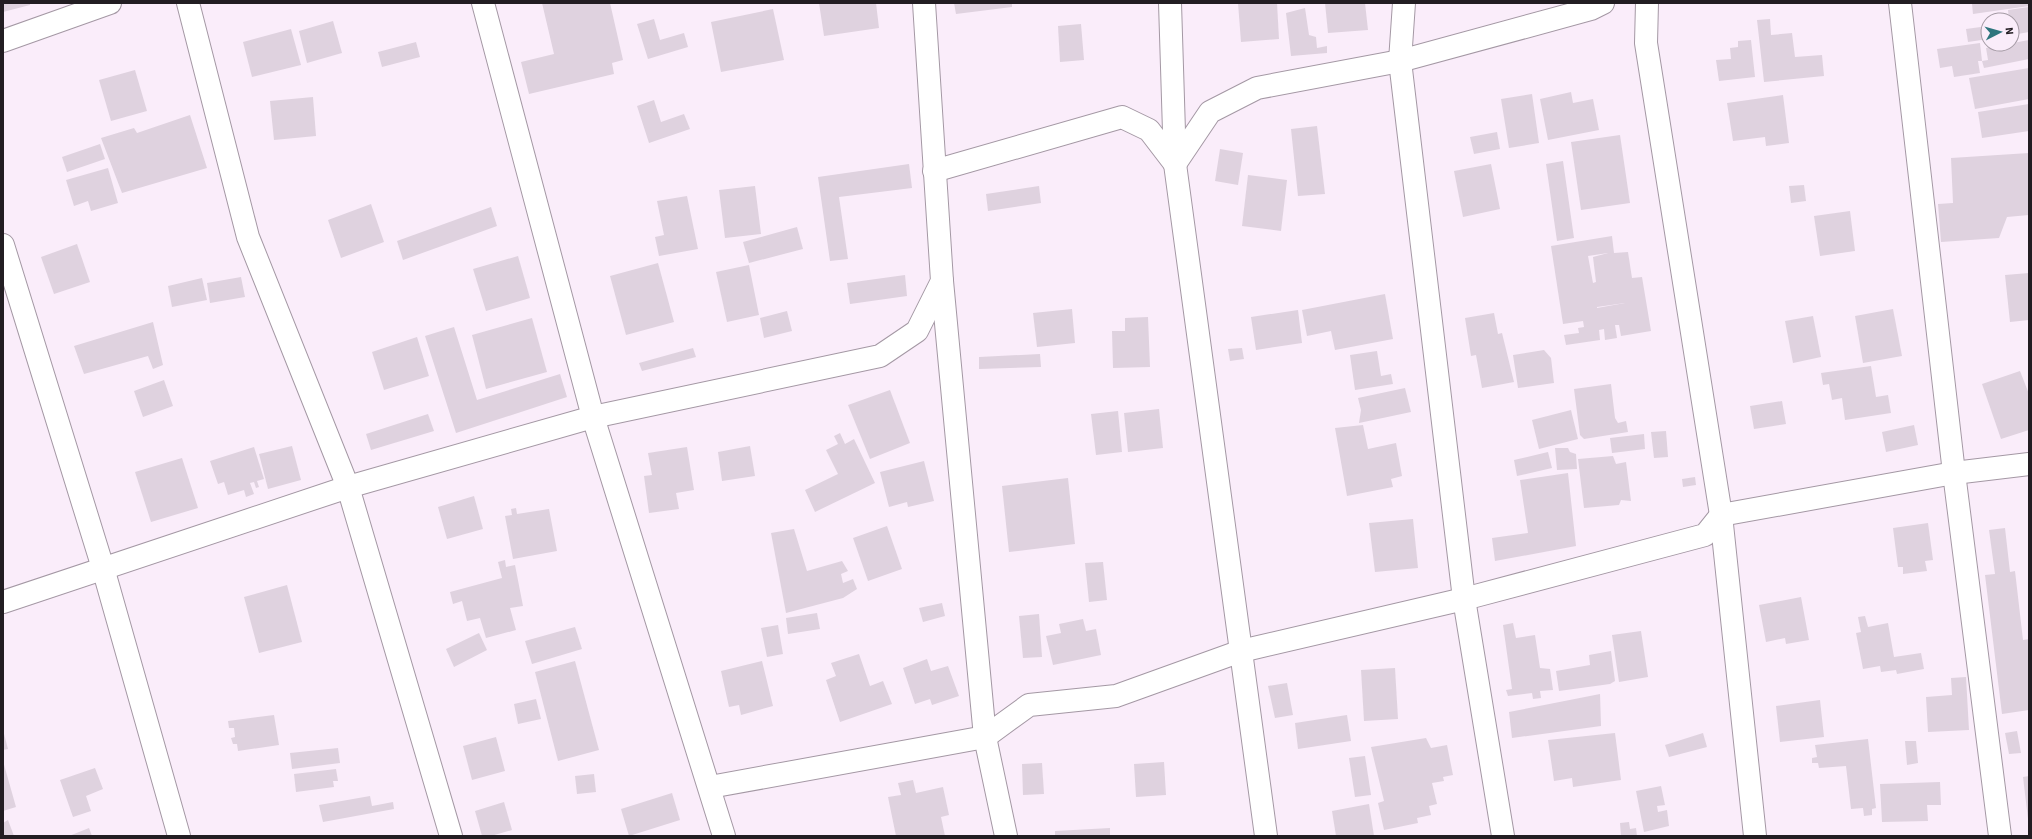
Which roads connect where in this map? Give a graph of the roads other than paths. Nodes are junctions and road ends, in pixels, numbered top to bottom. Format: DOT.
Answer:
graph roads {
  1 [pos="110,3"];
  2 [pos="188,3"];
  3 [pos="483,3"];
  4 [pos="924,3"];
  5 [pos="1170,3"];
  6 [pos="1404,3"];
  7 [pos="1603,3"];
  8 [pos="1647,3"];
  9 [pos="1900,3"];
  10 [pos="3,41"];
  11 [pos="1400,61"];
  12 [pos="1175,164"];
  13 [pos="934,171"];
  14 [pos="3,245"];
  15 [pos="942,281"];
  16 [pos="593,417"];
  17 [pos="2029,464"];
  18 [pos="1954,473"];
  19 [pos="348,487"];
  20 [pos="1721,516"];
  21 [pos="103,568"];
  22 [pos="1464,599"];
  23 [pos="3,602"];
  24 [pos="1241,651"];
  25 [pos="985,737"];
  26 [pos="710,787"];
  27 [pos="179,836"];
  28 [pos="451,836"];
  29 [pos="724,836"];
  30 [pos="1006,836"];
  31 [pos="1266,836"];
  32 [pos="1503,836"];
  33 [pos="1755,836"];
  34 [pos="2000,836"];
  1 -- 10 [label="street"];
  2 -- 19 [label="street"];
  3 -- 16 [label="street"];
  4 -- 13 [label="street"];
  5 -- 12 [label="street"];
  6 -- 11 [label="street"];
  7 -- 11 [label="street"];
  8 -- 20 [label="street"];
  9 -- 18 [label="street"];
  11 -- 12 [label="street"];
  11 -- 22 [label="street"];
  12 -- 13 [label="street"];
  12 -- 24 [label="street"];
  13 -- 15 [label="street"];
  14 -- 21 [label="street"];
  15 -- 16 [label="street"];
  15 -- 25 [label="street"];
  16 -- 19 [label="street"];
  16 -- 26 [label="street"];
  17 -- 18 [label="street"];
  18 -- 20 [label="street"];
  18 -- 34 [label="street"];
  19 -- 21 [label="street"];
  19 -- 28 [label="street"];
  20 -- 22 [label="street"];
  20 -- 33 [label="street"];
  21 -- 23 [label="street"];
  21 -- 27 [label="street"];
  22 -- 24 [label="street"];
  22 -- 32 [label="street"];
  24 -- 25 [label="street"];
  24 -- 31 [label="street"];
  25 -- 26 [label="street"];
  25 -- 30 [label="street"];
  26 -- 29 [label="street"];
}
